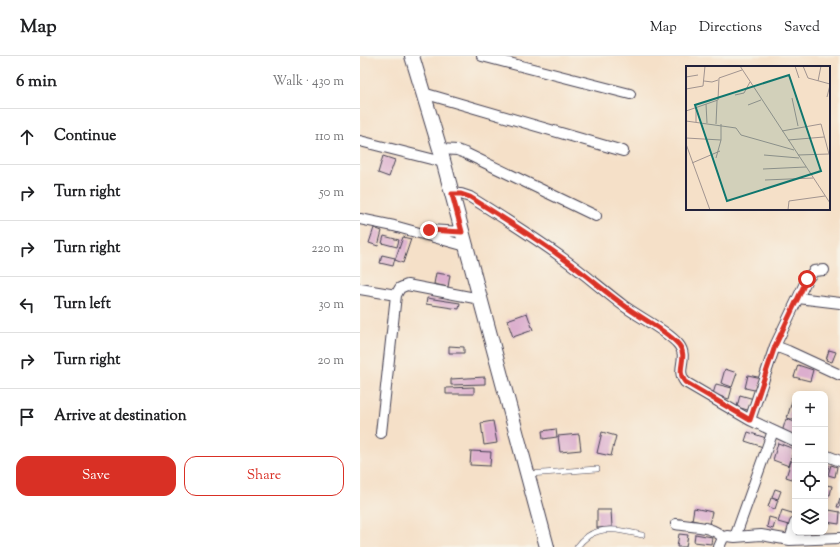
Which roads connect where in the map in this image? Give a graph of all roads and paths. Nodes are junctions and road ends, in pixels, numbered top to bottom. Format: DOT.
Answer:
graph roads {
  1 [pos="412,56"];
  2 [pos="482,56"];
  3 [pos="423,93"];
  4 [pos="630,94"];
  5 [pos="360,140"];
  6 [pos="623,151"];
  7 [pos="441,155"];
  8 [pos="452,194"];
  9 [pos="596,216"];
  10 [pos="360,219"];
  11 [pos="429,230"];
  12 [pos="464,239"];
  13 [pos="824,270"];
  14 [pos="360,289"];
  15 [pos="396,295"];
  16 [pos="798,298"];
  17 [pos="480,299"];
  18 [pos="840,303"];
  19 [pos="775,346"];
  20 [pos="840,375"];
  21 [pos="750,420"];
  22 [pos="773,431"];
  23 [pos="381,433"];
  24 [pos="792,440"];
  25 [pos="828,456"];
  26 [pos="840,461"];
  27 [pos="597,469"];
  28 [pos="528,474"];
  29 [pos="676,524"];
  30 [pos="792,533"];
  31 [pos="642,535"];
  32 [pos="735,537"];
  33 [pos="840,538"];
  34 [pos="790,540"];
  35 [pos="721,543"];
  36 [pos="547,547"];
  37 [pos="577,547"];
  1 -- 3 [label="main road"];
  2 -- 4 [label="street"];
  3 -- 6 [label="street"];
  3 -- 7 [label="main road"];
  5 -- 7 [label="street"];
  7 -- 8 [label="main road"];
  7 -- 9 [label="street"];
  8 -- 12 [label="main road"];
  8 -- 21 [label="street"];
  10 -- 12 [label="street"];
  11 -- 12 [label="street"];
  12 -- 17 [label="main road"];
  13 -- 16 [label="street"];
  14 -- 15 [label="street"];
  15 -- 17 [label="street"];
  15 -- 23 [label="street"];
  16 -- 18 [label="street"];
  16 -- 19 [label="street"];
  17 -- 28 [label="main road"];
  19 -- 20 [label="street"];
  19 -- 21 [label="street"];
  21 -- 22 [label="street"];
  22 -- 24 [label="street"];
  22 -- 32 [label="street"];
  25 -- 26 [label="street"];
  27 -- 28 [label="lane"];
  28 -- 36 [label="main road"];
  29 -- 35 [label="street"];
  30 -- 34 [label="street"];
  31 -- 37 [label="lane"];
  32 -- 34 [label="street"];
  32 -- 35 [label="street"];
  33 -- 34 [label="street"];
}
